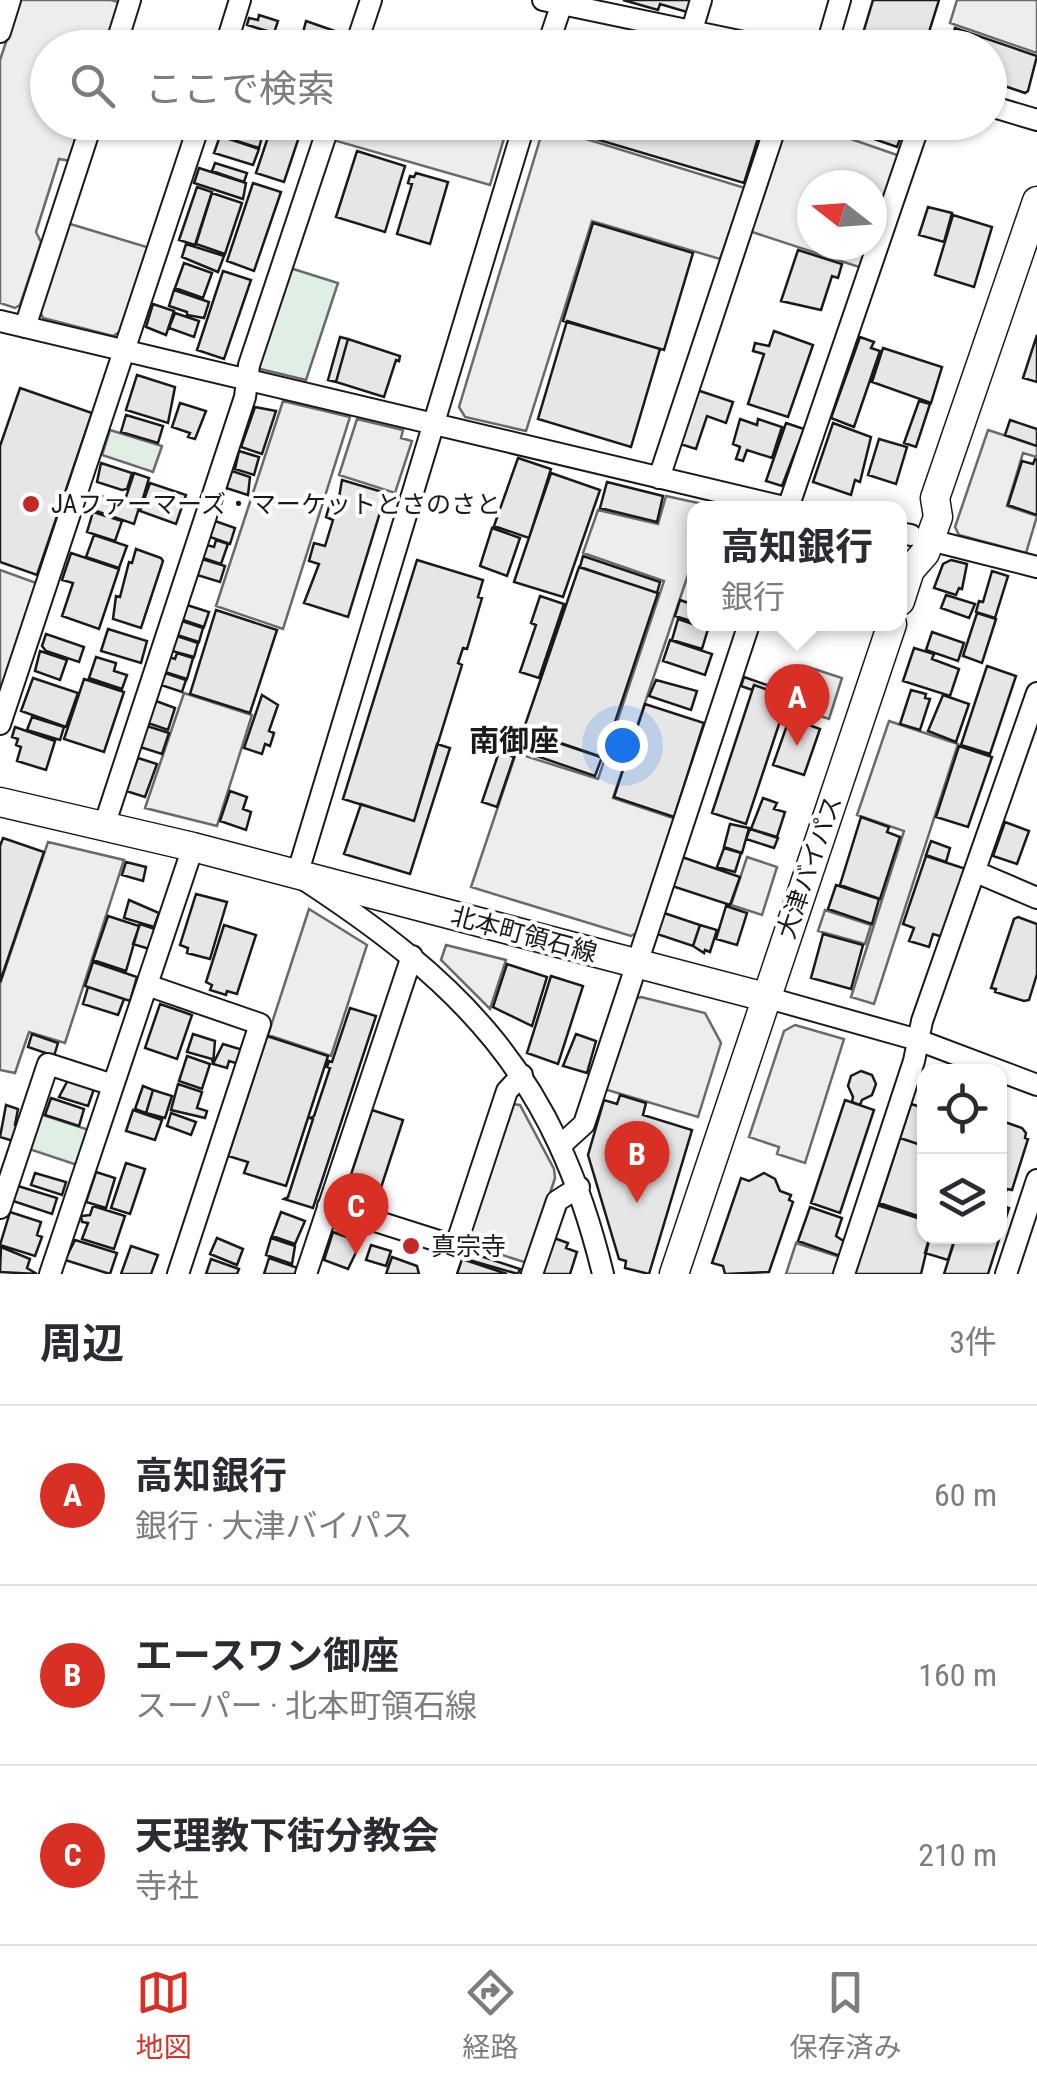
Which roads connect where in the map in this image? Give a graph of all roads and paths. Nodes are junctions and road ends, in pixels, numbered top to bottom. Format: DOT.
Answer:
graph roads {
  1 [pos="10,0"];
  2 [pos="130,0"];
  3 [pos="240,0"];
  4 [pos="371,0"];
  5 [pos="700,0"];
  6 [pos="840,0"];
  7 [pos="556,1"];
  8 [pos="121,30"];
  9 [pos="231,30"];
  10 [pos="361,30"];
  11 [pos="550,30"];
  12 [pos="692,30"];
  13 [pos="831,30"];
  14 [pos="0,32"];
  15 [pos="1007,111"];
  16 [pos="1037,120"];
  17 [pos="86,140"];
  18 [pos="194,140"];
  19 [pos="324,140"];
  20 [pos="520,140"];
  21 [pos="771,140"];
  22 [pos="914,140"];
  23 [pos="1037,201"];
  24 [pos="0,320"];
  25 [pos="25,327"];
  26 [pos="126,351"];
  27 [pos="247,379"];
  28 [pos="436,424"];
  29 [pos="659,478"];
  30 [pos="758,501"];
  31 [pos="790,501"];
  32 [pos="914,536"];
  33 [pos="1037,567"];
  34 [pos="747,631"];
  35 [pos="890,631"];
  36 [pos="1037,693"];
  37 [pos="0,724"];
  38 [pos="0,802"];
  39 [pos="104,826"];
  40 [pos="192,847"];
  41 [pos="976,872"];
  42 [pos="297,875"];
  43 [pos="1037,898"];
  44 [pos="412,956"];
  45 [pos="636,964"];
  46 [pos="148,985"];
  47 [pos="765,997"];
  48 [pos="918,1040"];
  49 [pos="522,1075"];
  50 [pos="113,1085"];
  51 [pos="1037,1085"];
  52 [pos="561,1145"];
  53 [pos="1037,1180"];
  54 [pos="579,1188"];
  55 [pos="328,1206"];
  56 [pos="0,1208"];
  57 [pos="50,1274"];
  58 [pos="178,1274"];
  59 [pos="306,1274"];
  60 [pos="532,1274"];
  61 [pos="603,1274"];
  62 [pos="674,1274"];
  63 [pos="844,1274"];
  64 [pos="1006,1274"];
  1 -- 14 [label="street"];
  2 -- 8 [label="street"];
  3 -- 9 [label="street"];
  4 -- 10 [label="street"];
  5 -- 12 [label="street"];
  6 -- 13 [label="street"];
  7 -- 11 [label="street"];
  7 -- 12 [label="street"];
  15 -- 16 [label="street"];
  17 -- 25 [label="street"];
  18 -- 26 [label="street"];
  19 -- 27 [label="street"];
  20 -- 28 [label="street"];
  21 -- 29 [label="street"];
  22 -- 31 [label="street"];
  23 -- 32 [label="main road"];
  24 -- 25 [label="street"];
  25 -- 26 [label="street"];
  26 -- 27 [label="street"];
  26 -- 37 [label="street"];
  27 -- 28 [label="street"];
  27 -- 39 [label="street"];
  28 -- 29 [label="street"];
  28 -- 42 [label="street"];
  29 -- 30 [label="street"];
  32 -- 33 [label="street"];
  34 -- 45 [label="street"];
  35 -- 47 [label="main road, 大津バイパス"];
  36 -- 41 [label="street"];
  38 -- 39 [label="main road, 北本町領石線"];
  39 -- 40 [label="main road, 北本町領石線"];
  40 -- 42 [label="main road, 北本町領石線"];
  40 -- 46 [label="street"];
  41 -- 43 [label="street"];
  41 -- 48 [label="street"];
  42 -- 44 [label="street"];
  42 -- 45 [label="main road, 北本町領石線"];
  44 -- 49 [label="street"];
  44 -- 55 [label="street"];
  45 -- 47 [label="main road, 北本町領石線"];
  45 -- 52 [label="street"];
  46 -- 50 [label="street"];
  46 -- 58 [label="street"];
  47 -- 48 [label="street"];
  47 -- 62 [label="main road"];
  48 -- 51 [label="street"];
  48 -- 63 [label="street"];
  49 -- 52 [label="street"];
  49 -- 55 [label="street"];
  50 -- 56 [label="street"];
  50 -- 57 [label="street"];
  52 -- 54 [label="street"];
  53 -- 64 [label="street"];
  54 -- 60 [label="street"];
  54 -- 61 [label="street"];
  55 -- 59 [label="street"];
}
